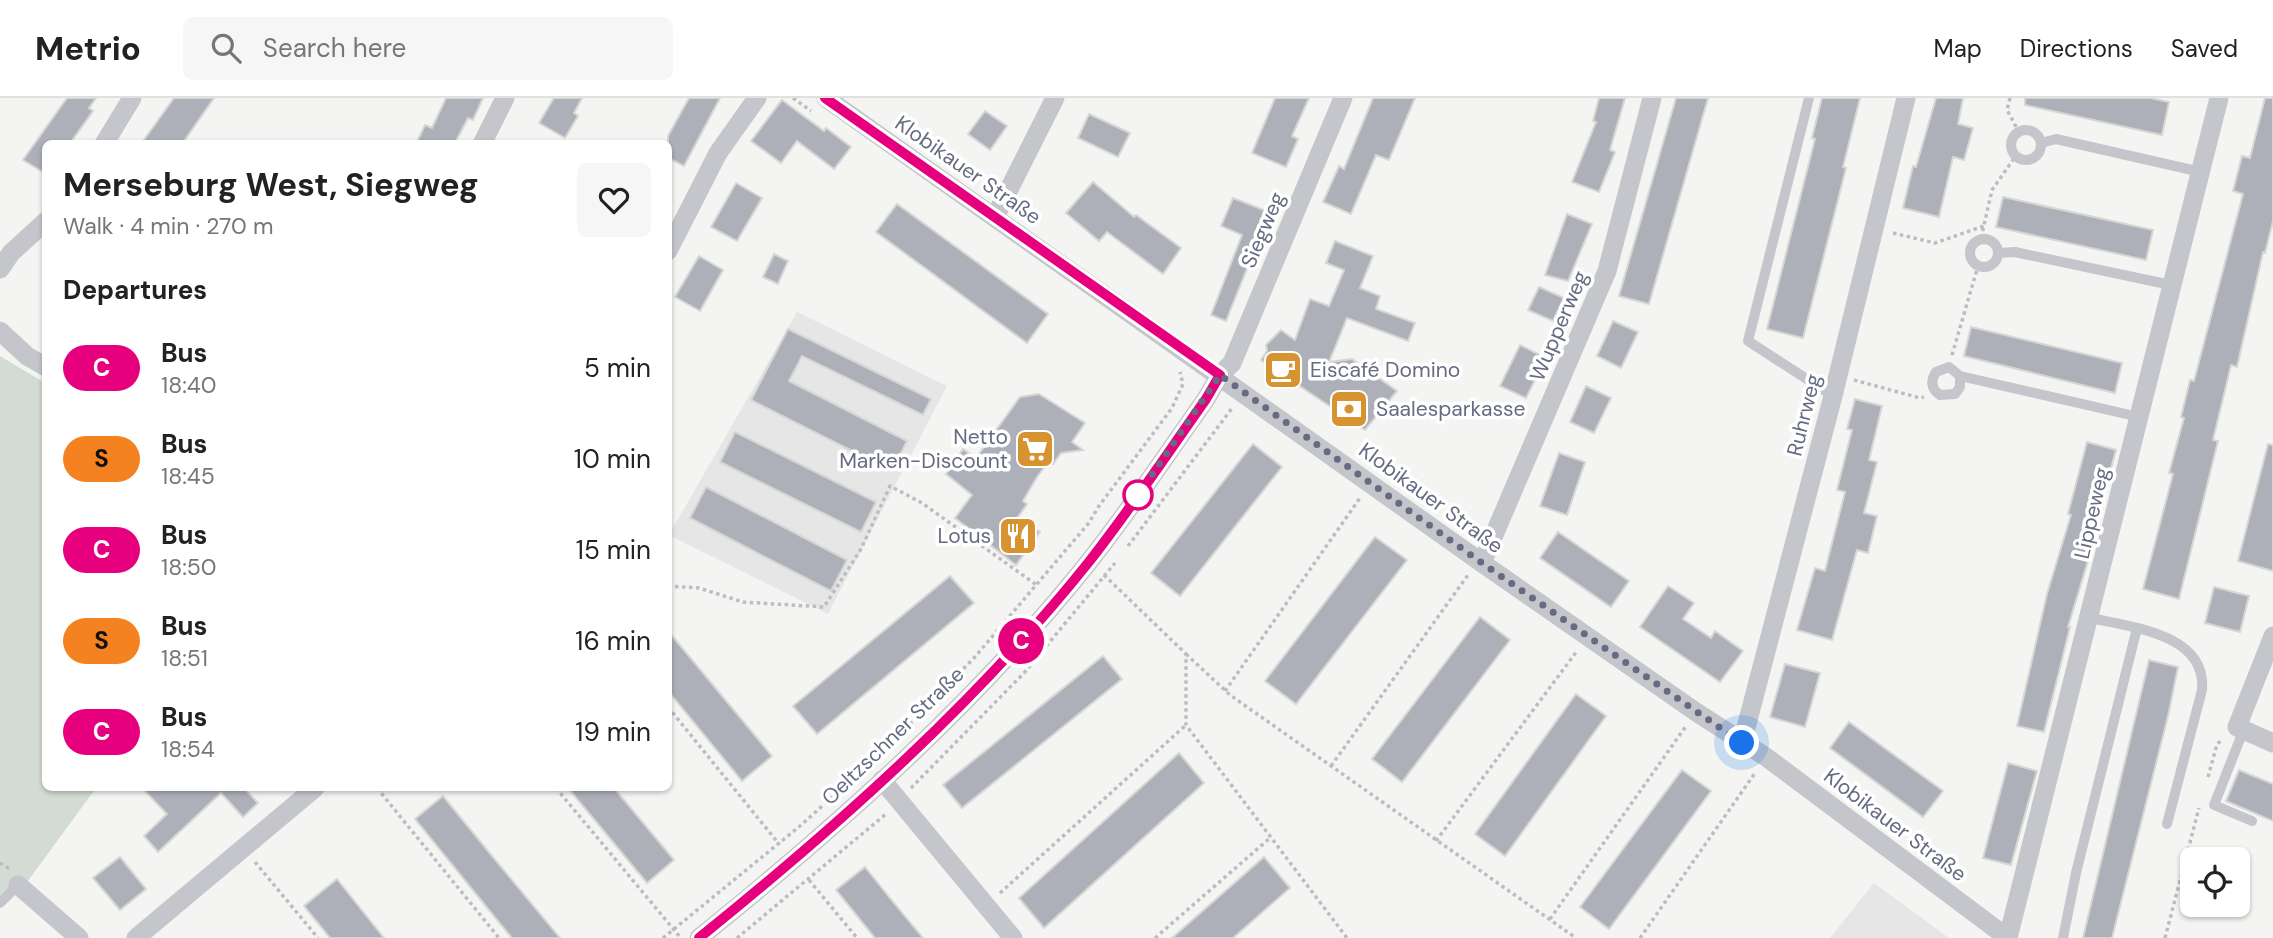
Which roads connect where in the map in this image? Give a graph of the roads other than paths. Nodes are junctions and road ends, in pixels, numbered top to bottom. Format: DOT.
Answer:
graph roads {
  1 [pos="132,98"];
  2 [pos="505,98"];
  3 [pos="757,98"];
  4 [pos="825,98"];
  5 [pos="1055,98"];
  6 [pos="1343,98"];
  7 [pos="1651,98"];
  8 [pos="1809,98"];
  9 [pos="1906,98"];
  10 [pos="2219,98"];
  11 [pos="106,140"];
  12 [pos="484,140"];
  13 [pos="2041,143"];
  14 [pos="2201,173"];
  15 [pos="995,217"];
  16 [pos="42,225"];
  17 [pos="672,243"];
  18 [pos="1998,253"];
  19 [pos="0,269"];
  20 [pos="2171,285"];
  21 [pos="0,331"];
  22 [pos="42,365"];
  23 [pos="1220,375"];
  24 [pos="1960,376"];
  25 [pos="1833,396"];
  26 [pos="2139,417"];
  27 [pos="1482,563"];
  28 [pos="2091,618"];
  29 [pos="2137,628"];
  30 [pos="2273,636"];
  31 [pos="2240,728"];
  32 [pos="1742,743"];
  33 [pos="2273,743"];
  34 [pos="882,780"];
  35 [pos="311,791"];
  36 [pos="2252,821"];
  37 [pos="2167,824"];
  38 [pos="18,885"];
  39 [pos="0,903"];
  40 [pos="79,938"];
  41 [pos="136,938"];
  42 [pos="699,938"];
  43 [pos="1013,938"];
  44 [pos="2008,938"];
  45 [pos="2063,938"];
  1 -- 11 [label="street"];
  2 -- 12 [label="street"];
  3 -- 17 [label="street"];
  4 -- 15 [label="street, Klobikauer Straße"];
  5 -- 15 [label="street"];
  6 -- 23 [label="street, Siegweg"];
  7 -- 27 [label="street, Wupperweg"];
  8 -- 25 [label="lane"];
  9 -- 25 [label="street, Ruhrweg"];
  10 -- 14 [label="street, Lippeweg"];
  13 -- 13 [label="lane"];
  13 -- 14 [label="lane"];
  14 -- 20 [label="street, Lippeweg"];
  15 -- 23 [label="street, Klobikauer Straße"];
  16 -- 19 [label="street"];
  18 -- 18 [label="lane"];
  18 -- 20 [label="lane"];
  20 -- 26 [label="street, Lippeweg"];
  21 -- 22 [label="street"];
  23 -- 27 [label="street, Klobikauer Straße"];
  23 -- 34 [label="street, Oeltzschner Straße"];
  24 -- 24 [label="lane"];
  24 -- 26 [label="lane"];
  25 -- 32 [label="street, Ruhrweg"];
  26 -- 28 [label="street, Lippeweg"];
  27 -- 32 [label="street, Klobikauer Straße"];
  28 -- 29 [label="lane"];
  28 -- 44 [label="street, Lippeweg"];
  29 -- 37 [label="lane"];
  29 -- 45 [label="lane"];
  30 -- 31 [label="street"];
  31 -- 33 [label="street"];
  31 -- 36 [label="lane"];
  32 -- 44 [label="street, Klobikauer Straße"];
  34 -- 42 [label="street, Oeltzschner Straße"];
  34 -- 43 [label="street"];
  35 -- 41 [label="street"];
  38 -- 39 [label="lane"];
  38 -- 40 [label="street"];
}
